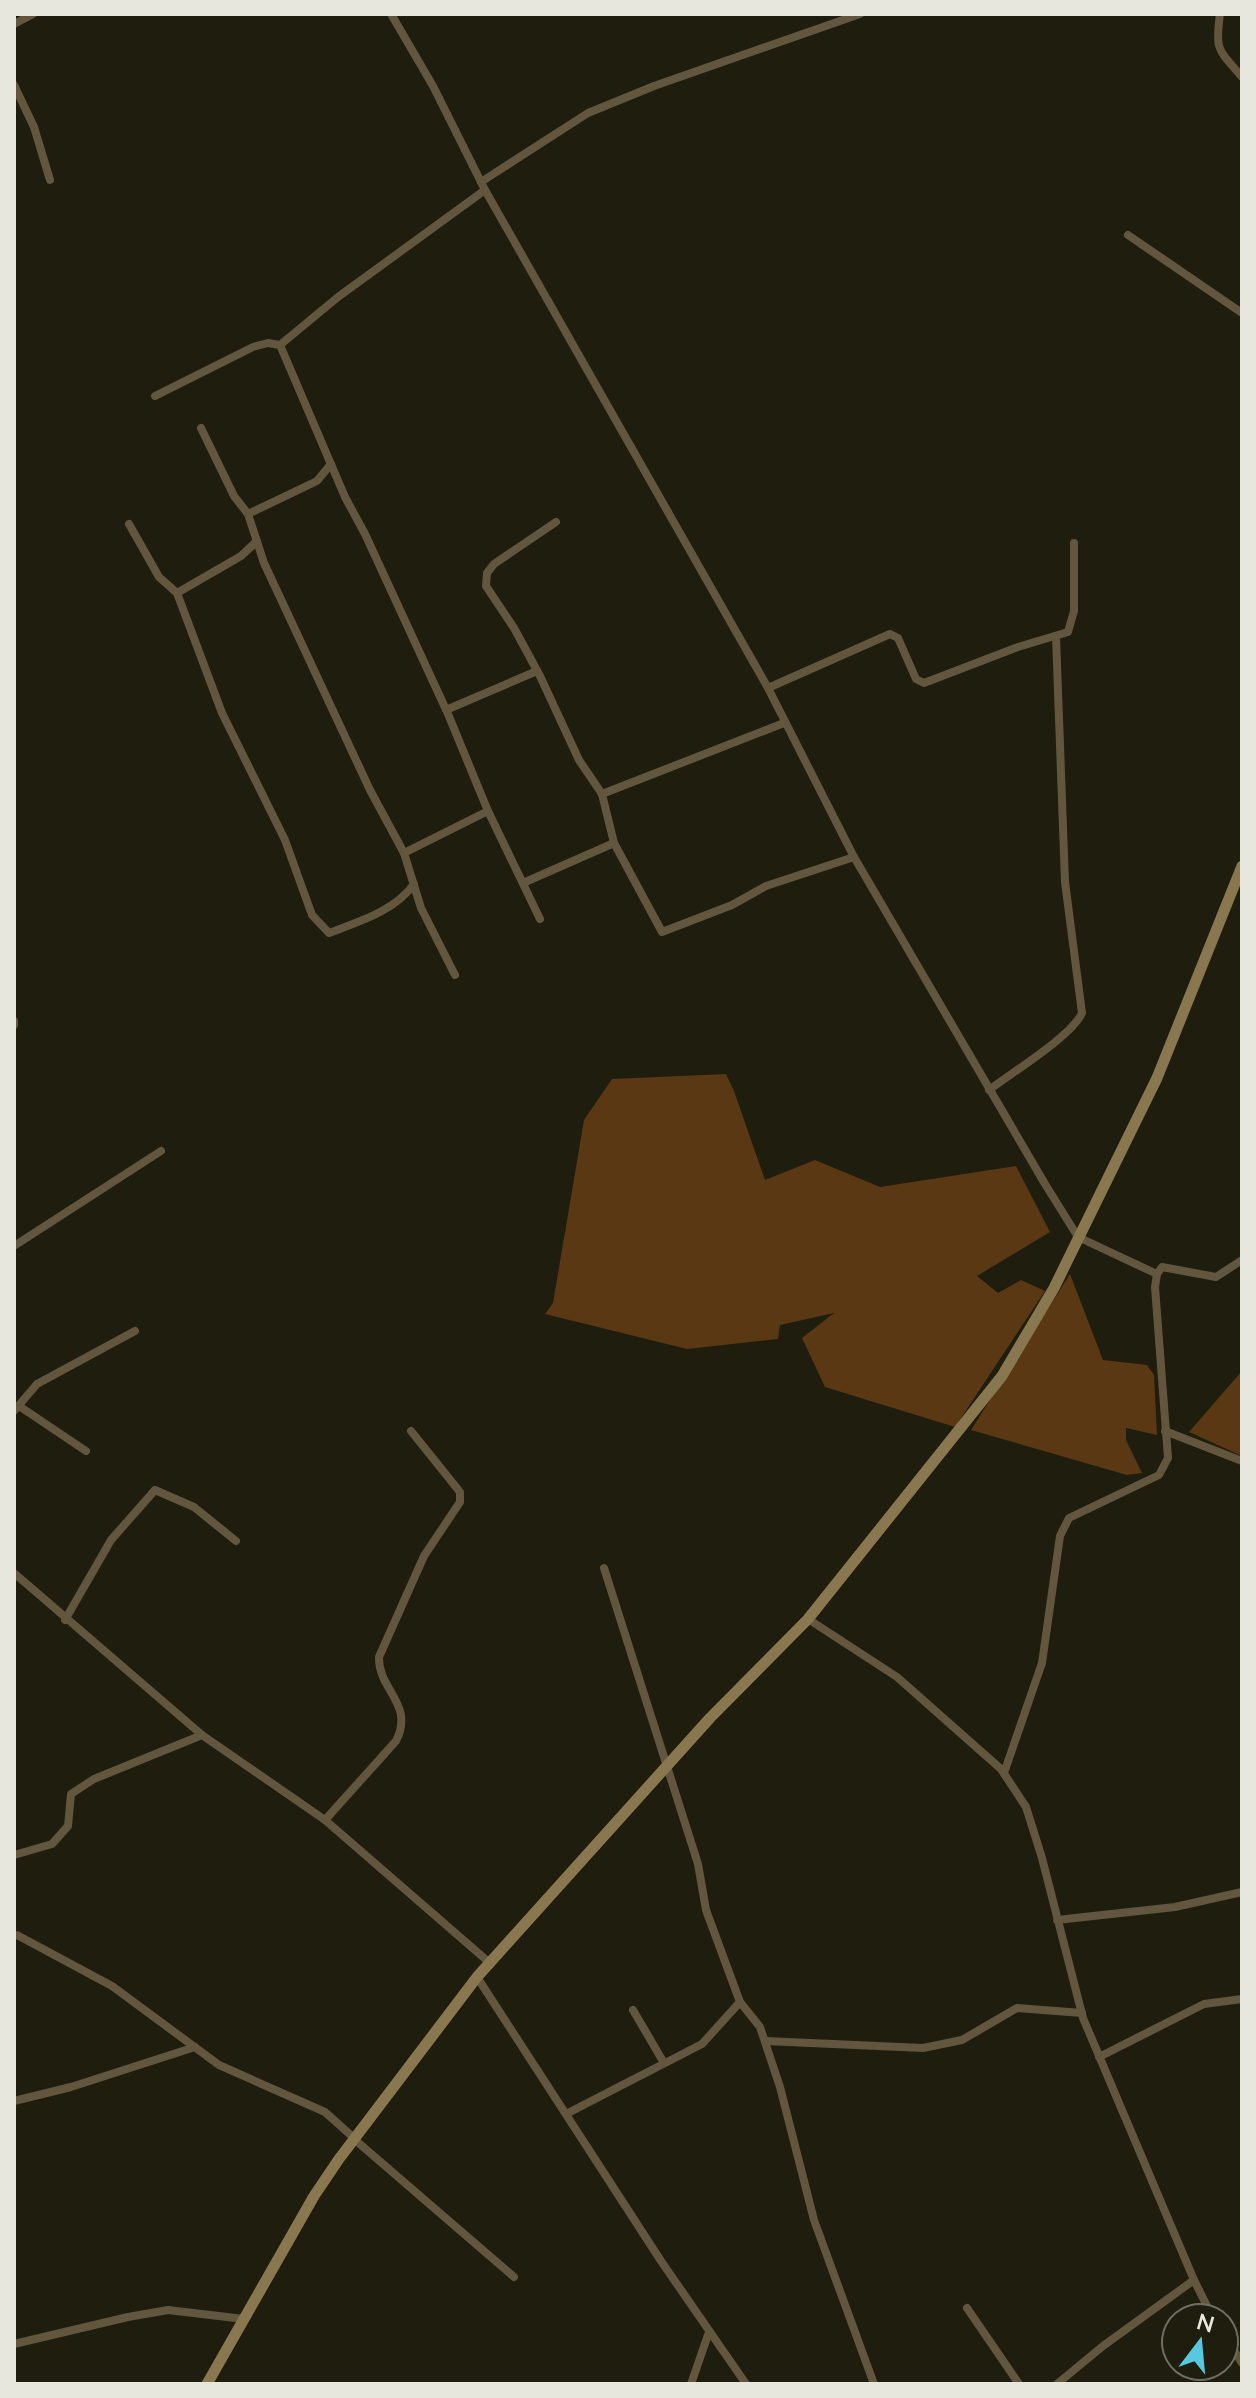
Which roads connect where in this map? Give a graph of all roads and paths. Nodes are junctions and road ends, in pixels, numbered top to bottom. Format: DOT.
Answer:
graph roads {
  1 [pos="33,14"];
  2 [pos="391,14"];
  3 [pos="860,14"];
  4 [pos="1220,14"];
  5 [pos="14,24"];
  6 [pos="1242,77"];
  7 [pos="14,85"];
  8 [pos="50,180"];
  9 [pos="483,186"];
  10 [pos="1128,235"];
  11 [pos="1242,313"];
  12 [pos="280,345"];
  13 [pos="155,396"];
  14 [pos="201,428"];
  15 [pos="331,464"];
  16 [pos="248,514"];
  17 [pos="556,522"];
  18 [pos="129,524"];
  19 [pos="257,541"];
  20 [pos="1074,543"];
  21 [pos="177,593"];
  22 [pos="1056,636"];
  23 [pos="537,671"];
  24 [pos="768,688"];
  25 [pos="446,710"];
  26 [pos="784,723"];
  27 [pos="602,794"];
  28 [pos="488,811"];
  29 [pos="614,843"];
  30 [pos="404,853"];
  31 [pos="854,857"];
  32 [pos="1242,866"];
  33 [pos="523,883"];
  34 [pos="414,884"];
  35 [pos="540,919"];
  36 [pos="455,975"];
  37 [pos="989,1090"];
  38 [pos="161,1151"];
  39 [pos="1078,1237"];
  40 [pos="14,1246"];
  41 [pos="1242,1260"];
  42 [pos="1157,1274"];
  43 [pos="135,1331"];
  44 [pos="16,1409"];
  45 [pos="411,1431"];
  46 [pos="1165,1431"];
  47 [pos="86,1451"];
  48 [pos="1242,1461"];
  49 [pos="236,1541"];
  50 [pos="604,1568"];
  51 [pos="14,1573"];
  52 [pos="808,1619"];
  53 [pos="65,1620"];
  54 [pos="202,1735"];
  55 [pos="667,1766"];
  56 [pos="1004,1773"];
  57 [pos="325,1820"];
  58 [pos="14,1855"];
  59 [pos="1242,1892"];
  60 [pos="1057,1920"];
  61 [pos="14,1936"];
  62 [pos="491,1964"];
  63 [pos="477,1977"];
  64 [pos="1242,1999"];
  65 [pos="740,2002"];
  66 [pos="633,2010"];
  67 [pos="1082,2013"];
  68 [pos="765,2041"];
  69 [pos="195,2047"];
  70 [pos="1099,2057"];
  71 [pos="664,2063"];
  72 [pos="14,2101"];
  73 [pos="566,2114"];
  74 [pos="355,2139"];
  75 [pos="514,2277"];
  76 [pos="1194,2280"];
  77 [pos="1205,2302"];
  78 [pos="967,2308"];
  79 [pos="244,2319"];
  80 [pos="709,2332"];
  81 [pos="14,2344"];
  82 [pos="207,2384"];
  83 [pos="691,2384"];
  84 [pos="746,2384"];
  85 [pos="874,2384"];
  86 [pos="1019,2384"];
  87 [pos="1057,2384"];
  1 -- 5 [label="street"];
  2 -- 9 [label="street"];
  3 -- 9 [label="street"];
  4 -- 6 [label="street"];
  7 -- 8 [label="street"];
  9 -- 12 [label="street"];
  9 -- 24 [label="street"];
  10 -- 11 [label="street"];
  12 -- 13 [label="street"];
  12 -- 15 [label="street"];
  14 -- 16 [label="street"];
  15 -- 16 [label="street"];
  15 -- 25 [label="street"];
  16 -- 19 [label="street"];
  17 -- 23 [label="street"];
  18 -- 21 [label="street"];
  19 -- 21 [label="street"];
  19 -- 30 [label="street"];
  20 -- 22 [label="street"];
  21 -- 34 [label="street"];
  22 -- 24 [label="street"];
  22 -- 37 [label="street"];
  23 -- 25 [label="street"];
  23 -- 27 [label="street"];
  24 -- 26 [label="street"];
  25 -- 28 [label="street"];
  26 -- 27 [label="street"];
  26 -- 31 [label="street"];
  27 -- 29 [label="street"];
  28 -- 30 [label="street"];
  28 -- 33 [label="street"];
  29 -- 31 [label="street"];
  29 -- 33 [label="street"];
  30 -- 34 [label="street"];
  31 -- 37 [label="street"];
  32 -- 39 [label="street"];
  33 -- 35 [label="street"];
  34 -- 36 [label="street"];
  37 -- 39 [label="street"];
  38 -- 40 [label="street"];
  39 -- 42 [label="street"];
  39 -- 52 [label="street"];
  41 -- 42 [label="street"];
  42 -- 46 [label="street"];
  43 -- 44 [label="street"];
  44 -- 47 [label="street"];
  45 -- 57 [label="street"];
  46 -- 48 [label="street"];
  46 -- 56 [label="street"];
  49 -- 53 [label="street"];
  50 -- 55 [label="street"];
  51 -- 53 [label="street"];
  52 -- 55 [label="street"];
  52 -- 56 [label="street"];
  53 -- 54 [label="street"];
  54 -- 57 [label="street"];
  54 -- 58 [label="street"];
  55 -- 62 [label="street"];
  55 -- 65 [label="street"];
  56 -- 60 [label="street"];
  57 -- 62 [label="street"];
  59 -- 60 [label="street"];
  60 -- 67 [label="street"];
  61 -- 69 [label="street"];
  62 -- 63 [label="street"];
  63 -- 73 [label="street"];
  63 -- 74 [label="street"];
  64 -- 70 [label="street"];
  65 -- 68 [label="street"];
  65 -- 71 [label="street"];
  66 -- 71 [label="street"];
  67 -- 68 [label="street"];
  67 -- 70 [label="street"];
  68 -- 85 [label="street"];
  69 -- 72 [label="street"];
  69 -- 74 [label="street"];
  70 -- 76 [label="street"];
  71 -- 73 [label="street"];
  73 -- 80 [label="street"];
  74 -- 75 [label="street"];
  74 -- 79 [label="street"];
  76 -- 77 [label="street"];
  76 -- 87 [label="street"];
  78 -- 86 [label="street"];
  79 -- 81 [label="street"];
  79 -- 82 [label="street"];
  80 -- 83 [label="street"];
  80 -- 84 [label="street"];
}
